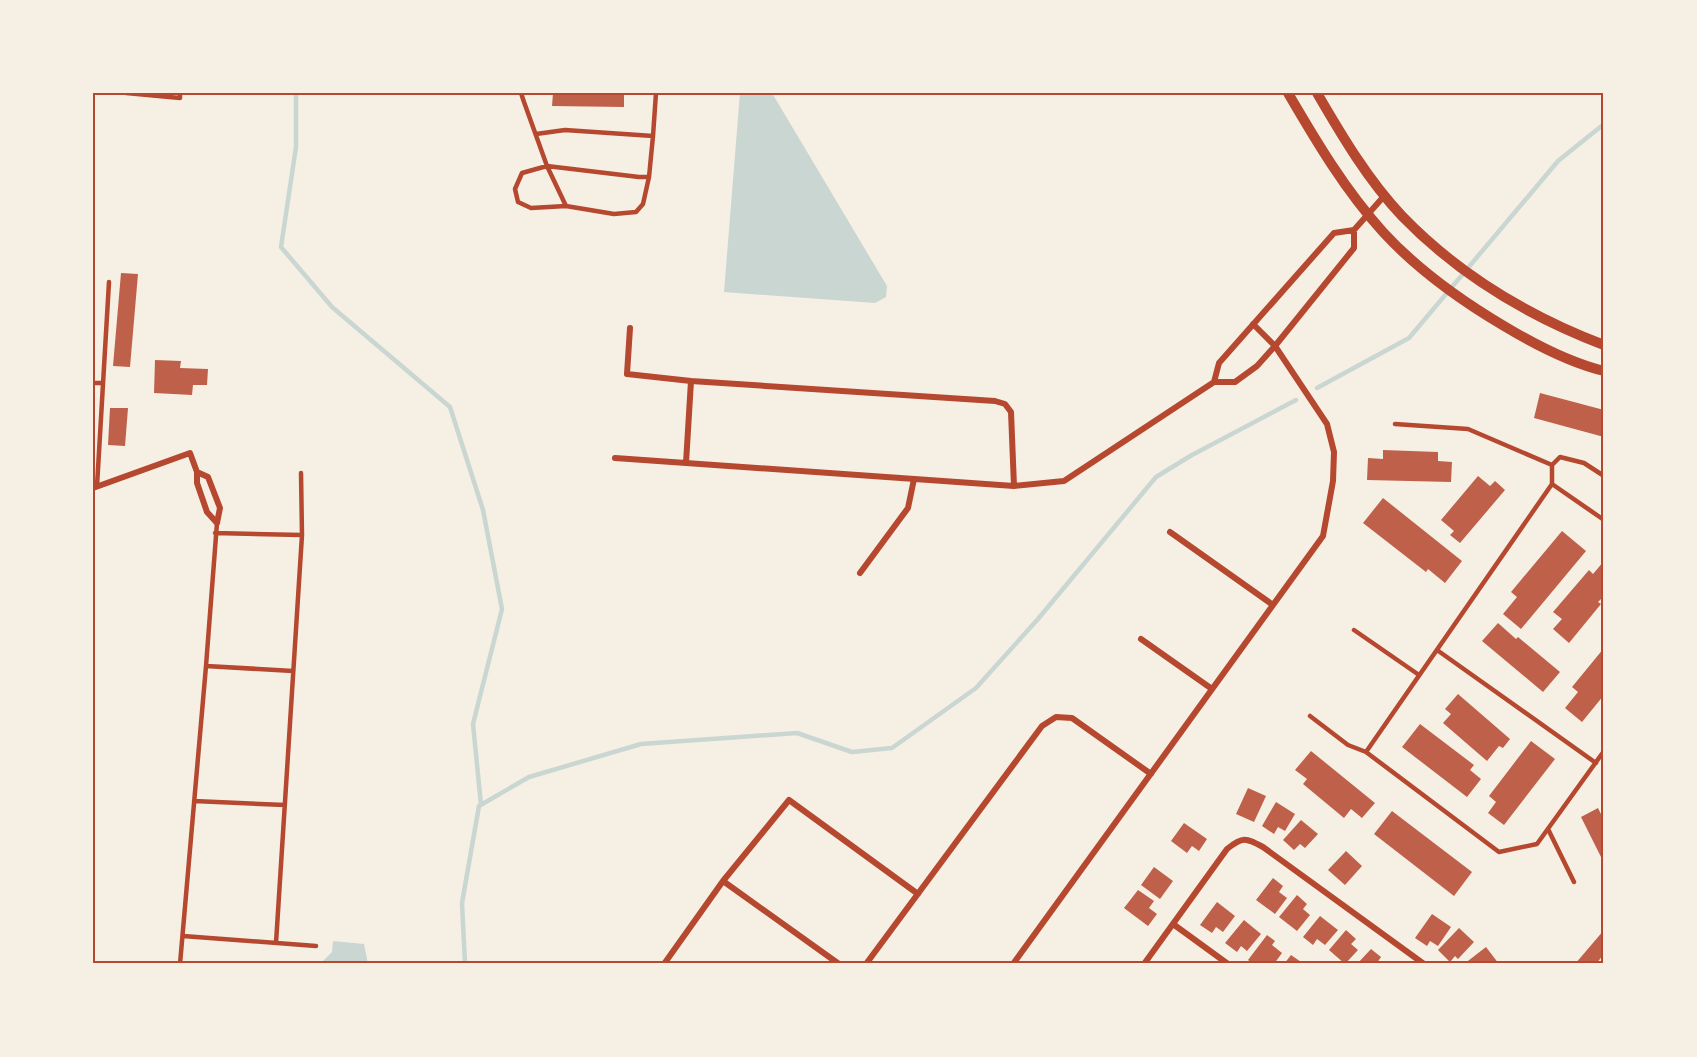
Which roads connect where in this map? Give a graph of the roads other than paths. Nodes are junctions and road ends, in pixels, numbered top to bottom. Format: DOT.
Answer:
graph roads {
  1 [pos="126,93"];
  2 [pos="180,93"];
  3 [pos="521,93"];
  4 [pos="656,93"];
  5 [pos="1288,93"];
  6 [pos="1317,93"];
  7 [pos="536,134"];
  8 [pos="653,136"];
  9 [pos="547,166"];
  10 [pos="649,177"];
  11 [pos="1385,195"];
  12 [pos="566,206"];
  13 [pos="1368,213"];
  14 [pos="1354,230"];
  15 [pos="109,282"];
  16 [pos="1253,324"];
  17 [pos="630,328"];
  18 [pos="1604,345"];
  19 [pos="1275,346"];
  20 [pos="1604,371"];
  21 [pos="691,381"];
  22 [pos="1215,382"];
  23 [pos="93,383"];
  24 [pos="103,383"];
  25 [pos="1395,424"];
  26 [pos="615,458"];
  27 [pos="686,463"];
  28 [pos="1552,465"];
  29 [pos="197,472"];
  30 [pos="301,473"];
  31 [pos="1604,476"];
  32 [pos="914,479"];
  33 [pos="1552,484"];
  34 [pos="1014,486"];
  35 [pos="95,487"];
  36 [pos="1604,520"];
  37 [pos="216,523"];
  38 [pos="1170,532"];
  39 [pos="215,533"];
  40 [pos="302,535"];
  41 [pos="860,573"];
  42 [pos="1273,605"];
  43 [pos="1354,630"];
  44 [pos="1141,639"];
  45 [pos="1437,650"];
  46 [pos="206,666"];
  47 [pos="293,671"];
  48 [pos="1419,675"];
  49 [pos="1212,689"];
  50 [pos="1310,716"];
  51 [pos="1366,752"];
  52 [pos="1604,752"];
  53 [pos="1596,763"];
  54 [pos="1151,774"];
  55 [pos="194,801"];
  56 [pos="285,805"];
  57 [pos="1548,829"];
  58 [pos="723,881"];
  59 [pos="1574,882"];
  60 [pos="918,894"];
  61 [pos="1173,924"];
  62 [pos="183,936"];
  63 [pos="276,943"];
  64 [pos="316,946"];
  65 [pos="180,964"];
  66 [pos="664,964"];
  67 [pos="839,964"];
  68 [pos="866,964"];
  69 [pos="1013,964"];
  70 [pos="1144,964"];
  71 [pos="1228,964"];
  72 [pos="1424,964"];
  1 -- 2 [label="lane"];
  3 -- 7 [label="lane"];
  4 -- 8 [label="lane"];
  5 -- 13 [label="street"];
  6 -- 11 [label="street"];
  7 -- 8 [label="lane"];
  7 -- 9 [label="lane"];
  8 -- 10 [label="lane"];
  9 -- 10 [label="lane"];
  9 -- 12 [label="lane"];
  9 -- 12 [label="lane"];
  10 -- 12 [label="lane"];
  11 -- 13 [label="street"];
  11 -- 18 [label="street"];
  13 -- 14 [label="street"];
  13 -- 20 [label="street"];
  14 -- 16 [label="street"];
  14 -- 19 [label="street"];
  15 -- 24 [label="lane"];
  16 -- 19 [label="street"];
  16 -- 22 [label="street"];
  17 -- 21 [label="street"];
  19 -- 22 [label="street"];
  19 -- 42 [label="street"];
  21 -- 27 [label="street"];
  21 -- 34 [label="street"];
  22 -- 34 [label="street"];
  23 -- 24 [label="lane"];
  24 -- 35 [label="lane"];
  25 -- 28 [label="lane"];
  26 -- 27 [label="street"];
  27 -- 32 [label="street"];
  28 -- 31 [label="lane"];
  28 -- 33 [label="lane"];
  29 -- 35 [label="street"];
  29 -- 37 [label="street"];
  29 -- 37 [label="street"];
  30 -- 40 [label="lane"];
  32 -- 34 [label="street"];
  32 -- 41 [label="street"];
  33 -- 36 [label="lane"];
  33 -- 45 [label="lane"];
  37 -- 39 [label="lane"];
  38 -- 42 [label="street"];
  39 -- 40 [label="lane"];
  39 -- 46 [label="lane"];
  40 -- 47 [label="lane"];
  42 -- 49 [label="street"];
  43 -- 48 [label="lane"];
  44 -- 49 [label="street"];
  45 -- 48 [label="lane"];
  45 -- 53 [label="lane"];
  46 -- 47 [label="lane"];
  46 -- 55 [label="lane"];
  47 -- 56 [label="lane"];
  48 -- 51 [label="lane"];
  49 -- 54 [label="street"];
  50 -- 51 [label="lane"];
  51 -- 57 [label="lane"];
  52 -- 53 [label="lane"];
  53 -- 57 [label="lane"];
  54 -- 60 [label="street"];
  54 -- 69 [label="street"];
  55 -- 56 [label="lane"];
  55 -- 62 [label="lane"];
  56 -- 63 [label="lane"];
  57 -- 59 [label="lane"];
  58 -- 60 [label="street"];
  58 -- 66 [label="street"];
  58 -- 67 [label="street"];
  60 -- 68 [label="street"];
  61 -- 70 [label="street"];
  61 -- 71 [label="street"];
  61 -- 72 [label="street"];
  62 -- 63 [label="lane"];
  62 -- 65 [label="lane"];
  63 -- 64 [label="lane"];
}
